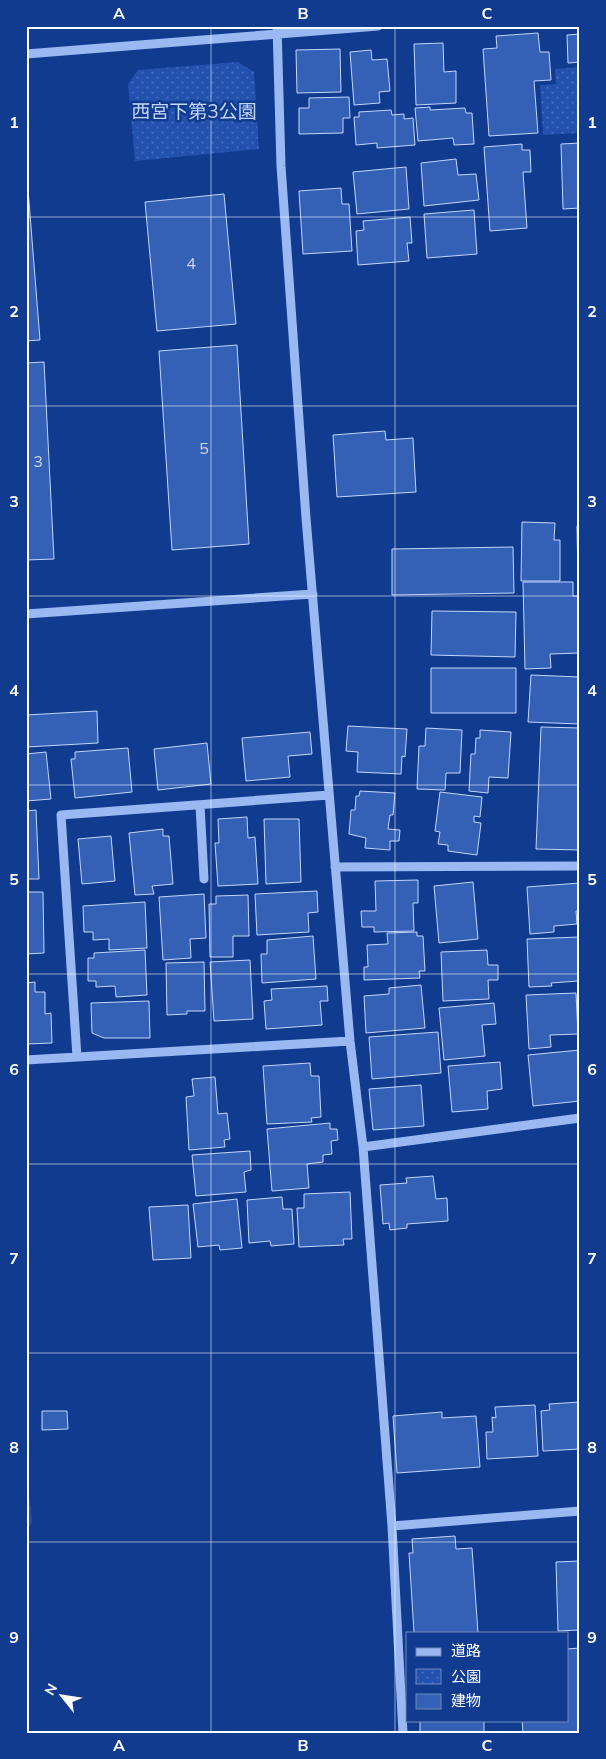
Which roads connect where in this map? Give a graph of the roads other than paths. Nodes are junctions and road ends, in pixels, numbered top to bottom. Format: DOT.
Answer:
graph roads {
  1 [pos="378,26"];
  2 [pos="277,30"];
  3 [pos="26,54"];
  4 [pos="313,594"];
  5 [pos="26,614"];
  6 [pos="329,795"];
  7 [pos="200,805"];
  8 [pos="580,866"];
  9 [pos="335,868"];
  10 [pos="204,879"];
  11 [pos="350,1041"];
  12 [pos="77,1057"];
  13 [pos="26,1060"];
  14 [pos="580,1118"];
  15 [pos="363,1147"];
  16 [pos="580,1512"];
  17 [pos="392,1526"];
  18 [pos="403,1733"];
  1 -- 2 [label="street"];
  2 -- 3 [label="street"];
  2 -- 4 [label="street"];
  4 -- 5 [label="street"];
  4 -- 6 [label="street"];
  6 -- 7 [label="street"];
  6 -- 9 [label="street"];
  7 -- 10 [label="street"];
  7 -- 12 [label="street"];
  8 -- 9 [label="street"];
  9 -- 11 [label="street"];
  11 -- 12 [label="street"];
  11 -- 15 [label="street"];
  12 -- 13 [label="street"];
  14 -- 15 [label="street"];
  15 -- 17 [label="street"];
  16 -- 17 [label="street"];
  17 -- 18 [label="street"];
}
